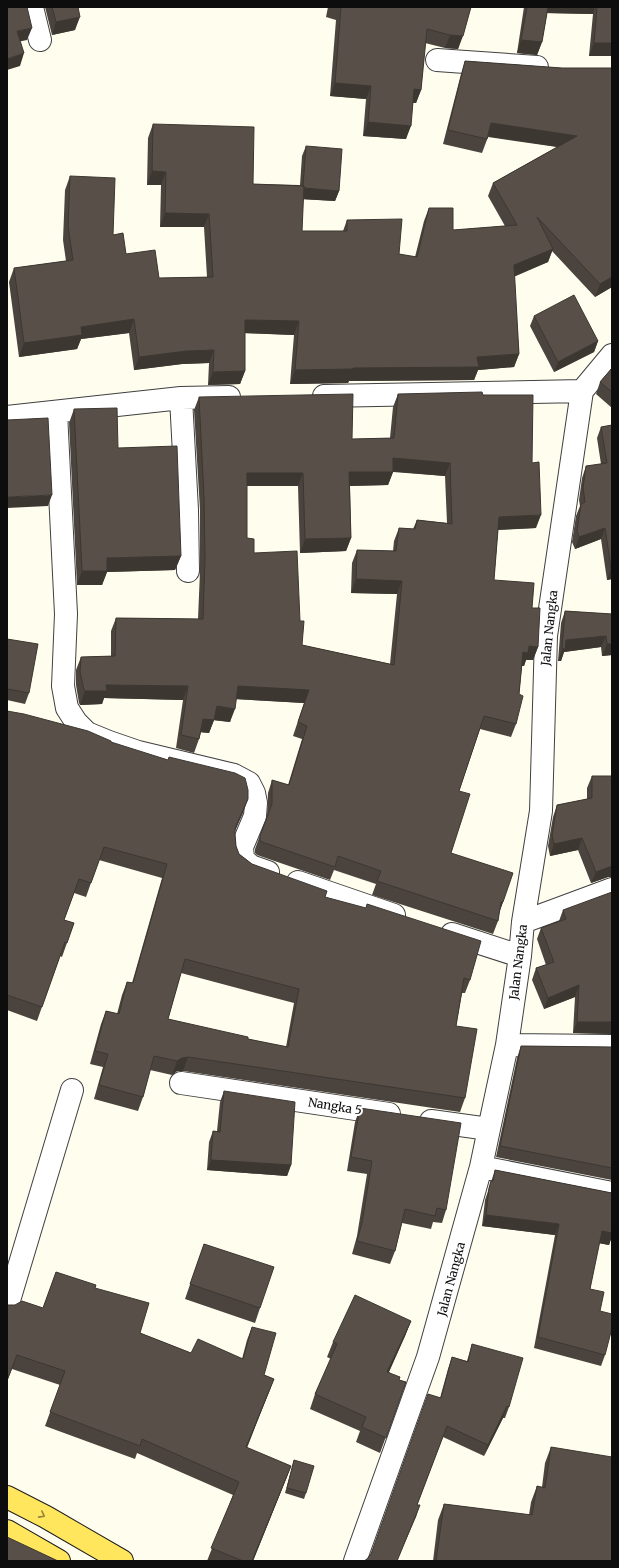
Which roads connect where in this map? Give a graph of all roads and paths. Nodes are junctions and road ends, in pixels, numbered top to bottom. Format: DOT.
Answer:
graph roads {
  1 [pos="32,7"];
  2 [pos="40,40"];
  3 [pos="436,60"];
  4 [pos="556,69"];
  5 [pos="612,355"];
  6 [pos="582,391"];
  7 [pos="305,396"];
  8 [pos="251,397"];
  9 [pos="181,398"];
  10 [pos="56,412"];
  11 [pos="7,417"];
  12 [pos="188,572"];
  13 [pos="51,723"];
  14 [pos="87,733"];
  15 [pos="612,889"];
  16 [pos="523,922"];
  17 [pos="520,956"];
  18 [pos="507,1045"];
  19 [pos="612,1046"];
  20 [pos="181,1083"];
  21 [pos="72,1090"];
  22 [pos="489,1129"];
  23 [pos="481,1167"];
  24 [pos="612,1192"];
  25 [pos="7,1307"];
  26 [pos="7,1497"];
  27 [pos="7,1531"];
  28 [pos="59,1561"];
  29 [pos="122,1561"];
  30 [pos="355,1561"];
  1 -- 2 [label="street"];
  3 -- 4 [label="street"];
  5 -- 6 [label="street"];
  6 -- 7 [label="street"];
  6 -- 16 [label="street, Jalan Nangka"];
  8 -- 9 [label="street"];
  9 -- 10 [label="street"];
  9 -- 12 [label="street"];
  10 -- 11 [label="street"];
  10 -- 14 [label="street"];
  13 -- 14 [label="street"];
  14 -- 17 [label="street"];
  15 -- 16 [label="street"];
  16 -- 17 [label="street, Jalan Nangka"];
  17 -- 18 [label="street, Jalan Nangka"];
  18 -- 19 [label="street"];
  18 -- 22 [label="street, Jalan Nangka"];
  20 -- 22 [label="street, Nangka 5"];
  21 -- 25 [label="street"];
  22 -- 23 [label="street, Jalan Nangka"];
  23 -- 24 [label="street"];
  23 -- 30 [label="street, Jalan Nangka"];
  26 -- 29 [label="main road, one-way"];
  27 -- 28 [label="main road"];
}
